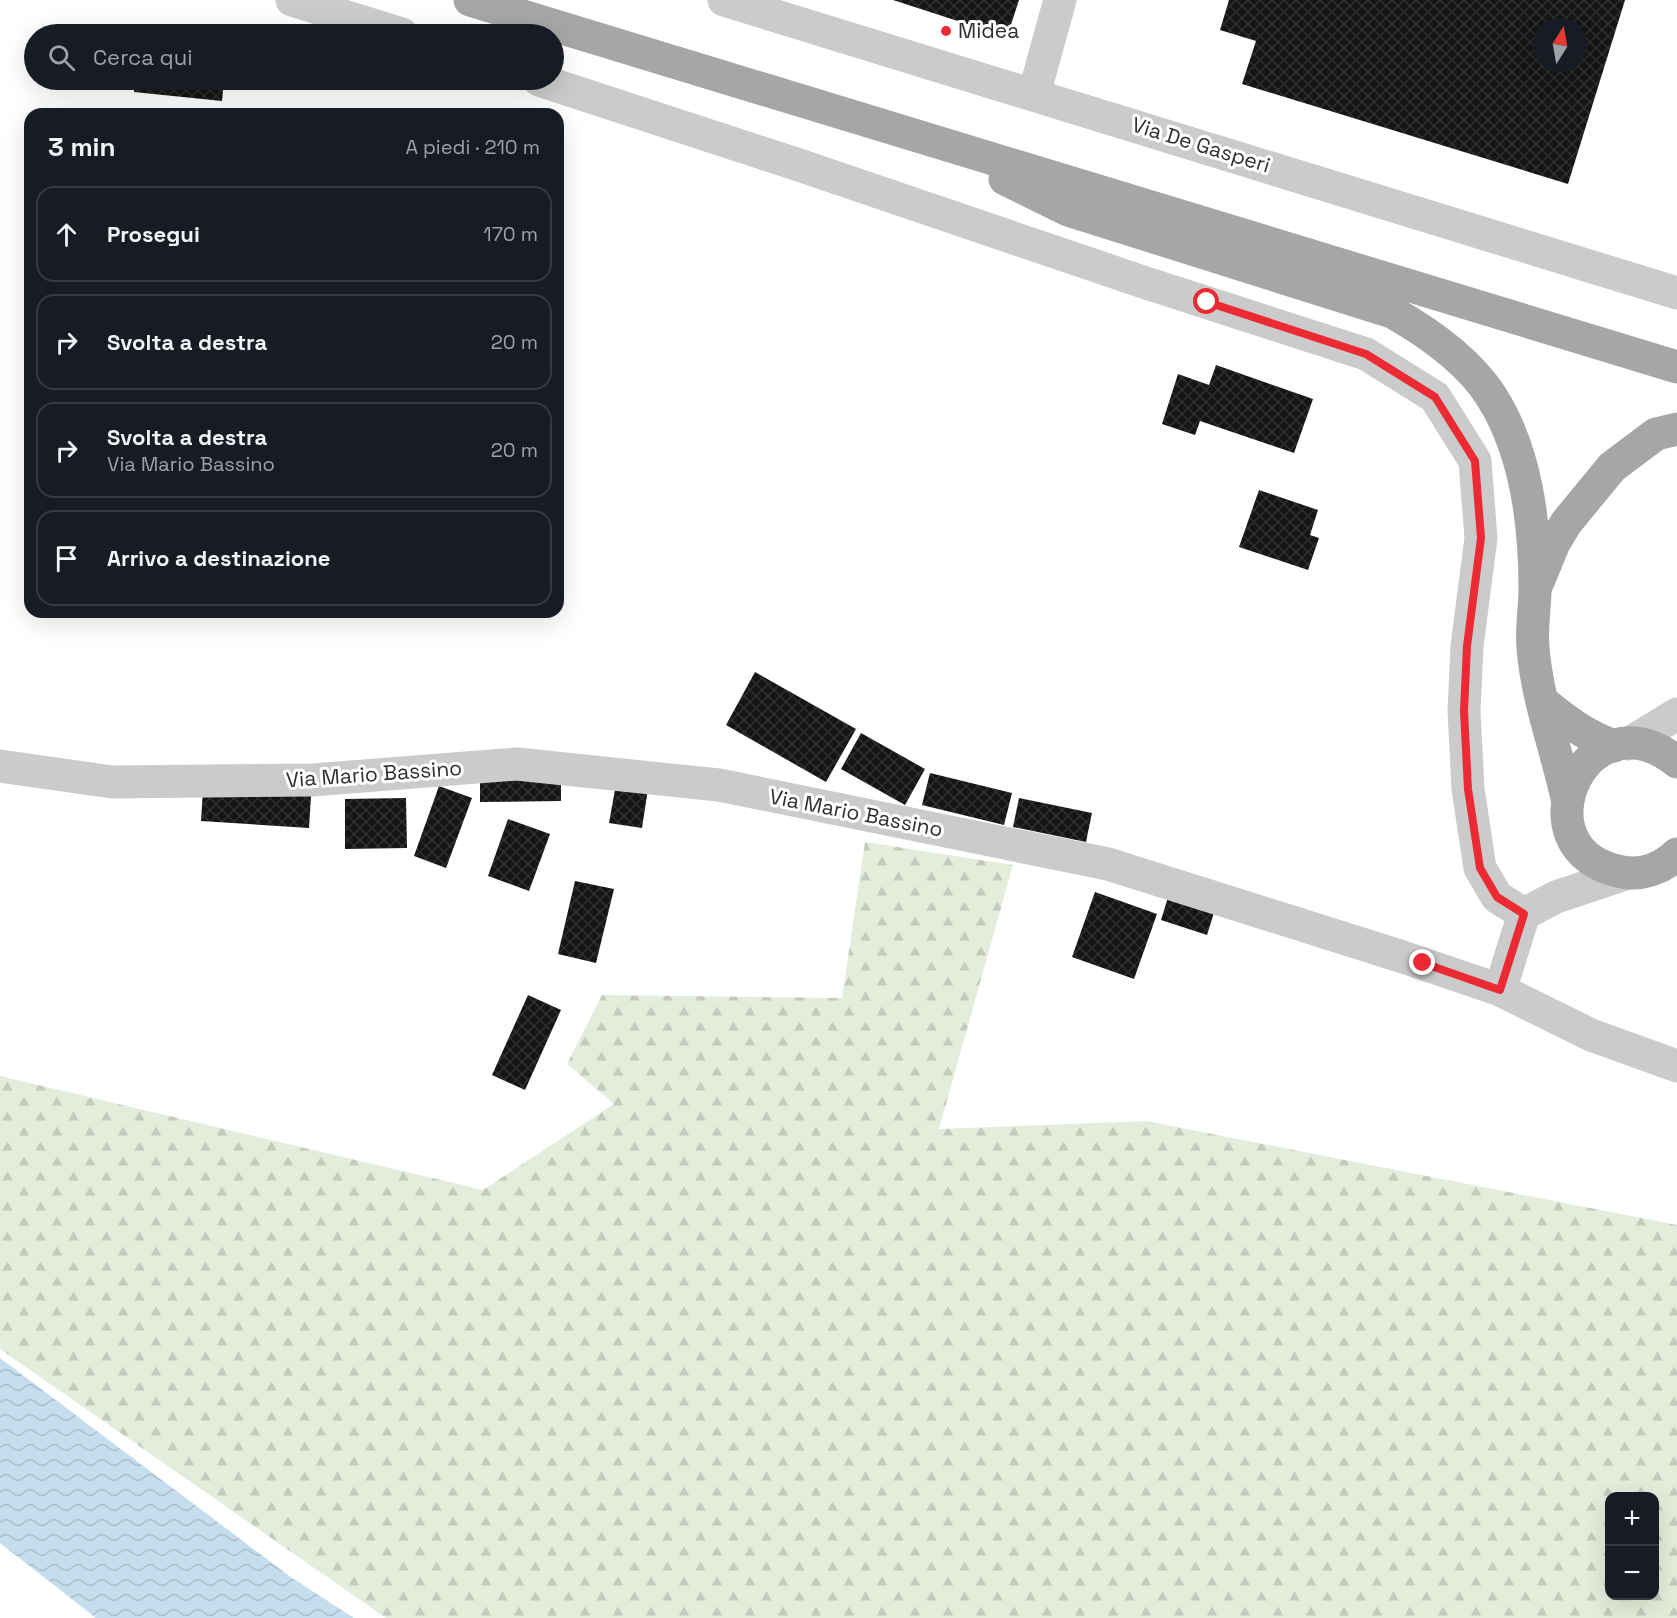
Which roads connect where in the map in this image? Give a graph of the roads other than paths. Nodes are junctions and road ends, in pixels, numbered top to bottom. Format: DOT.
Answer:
graph roads {
  1 [pos="292,0"];
  2 [pos="470,0"];
  3 [pos="724,0"];
  4 [pos="1060,0"];
  5 [pos="370,24"];
  6 [pos="549,24"];
  7 [pos="564,29"];
  8 [pos="564,88"];
  9 [pos="1034,94"];
  10 [pos="923,138"];
  11 [pos="1677,293"];
  12 [pos="1677,367"];
  13 [pos="1677,429"];
  14 [pos="1535,589"];
  15 [pos="1543,702"];
  16 [pos="1677,714"];
  17 [pos="1621,745"];
  18 [pos="1677,762"];
  19 [pos="0,766"];
  20 [pos="1567,798"];
  21 [pos="1577,843"];
  22 [pos="1677,854"];
  23 [pos="1628,873"];
  24 [pos="1557,897"];
  25 [pos="1524,914"];
  26 [pos="1500,990"];
  27 [pos="1677,1066"];
  1 -- 5 [label="street"];
  2 -- 6 [label="main road"];
  3 -- 9 [label="street, Via De Gasperi"];
  4 -- 9 [label="street"];
  7 -- 10 [label="main road"];
  8 -- 25 [label="street"];
  9 -- 11 [label="street, Via De Gasperi"];
  10 -- 12 [label="main road"];
  10 -- 14 [label="main road"];
  13 -- 14 [label="main road"];
  14 -- 15 [label="main road"];
  15 -- 17 [label="main road"];
  15 -- 20 [label="main road"];
  16 -- 17 [label="street"];
  17 -- 18 [label="main road"];
  17 -- 20 [label="main road"];
  19 -- 26 [label="street, Via Mario Bassino"];
  20 -- 21 [label="main road"];
  21 -- 23 [label="main road"];
  21 -- 24 [label="street"];
  22 -- 23 [label="main road"];
  23 -- 24 [label="street"];
  24 -- 25 [label="street"];
  25 -- 26 [label="street"];
  26 -- 27 [label="street, Via Mario Bassino"];
}
